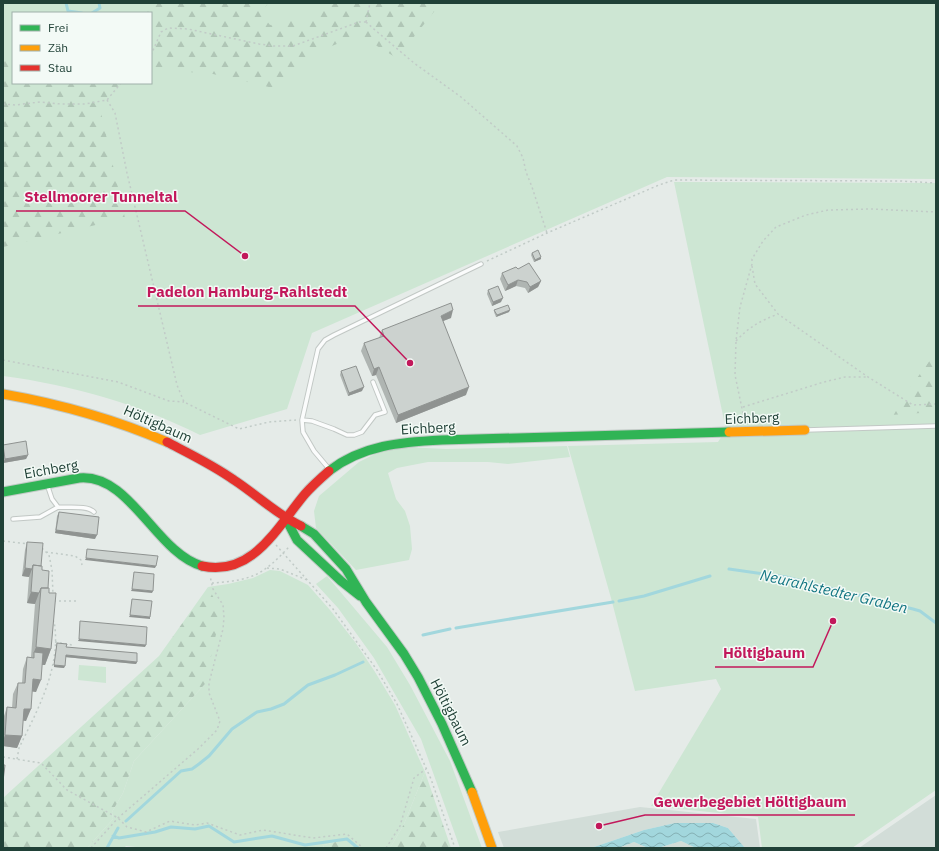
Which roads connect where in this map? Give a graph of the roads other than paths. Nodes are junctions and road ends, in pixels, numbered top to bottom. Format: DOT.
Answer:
graph roads {
  1 [pos="482,264"];
  2 [pos="373,382"];
  3 [pos="3,394"];
  4 [pos="302,420"];
  5 [pos="936,426"];
  6 [pos="805,430"];
  7 [pos="330,471"];
  8 [pos="47,483"];
  9 [pos="3,492"];
  10 [pos="58,507"];
  11 [pos="94,512"];
  12 [pos="286,519"];
  13 [pos="13,520"];
  14 [pos="365,600"];
  15 [pos="492,848"];
  1 -- 4 [label="lane"];
  2 -- 4 [label="lane"];
  3 -- 12 [label="street, Höltigbaum"];
  4 -- 7 [label="lane"];
  5 -- 6 [label="lane, Eichberg"];
  6 -- 7 [label="street, Eichberg"];
  7 -- 12 [label="street, Eichberg"];
  8 -- 9 [label="street, Eichberg"];
  8 -- 10 [label="lane"];
  8 -- 12 [label="street, Eichberg"];
  10 -- 11 [label="lane"];
  10 -- 13 [label="lane"];
  12 -- 14 [label="street, Höltigbaum"];
  12 -- 14 [label="street, Höltigbaum"];
  14 -- 15 [label="street, Höltigbaum"];
}
